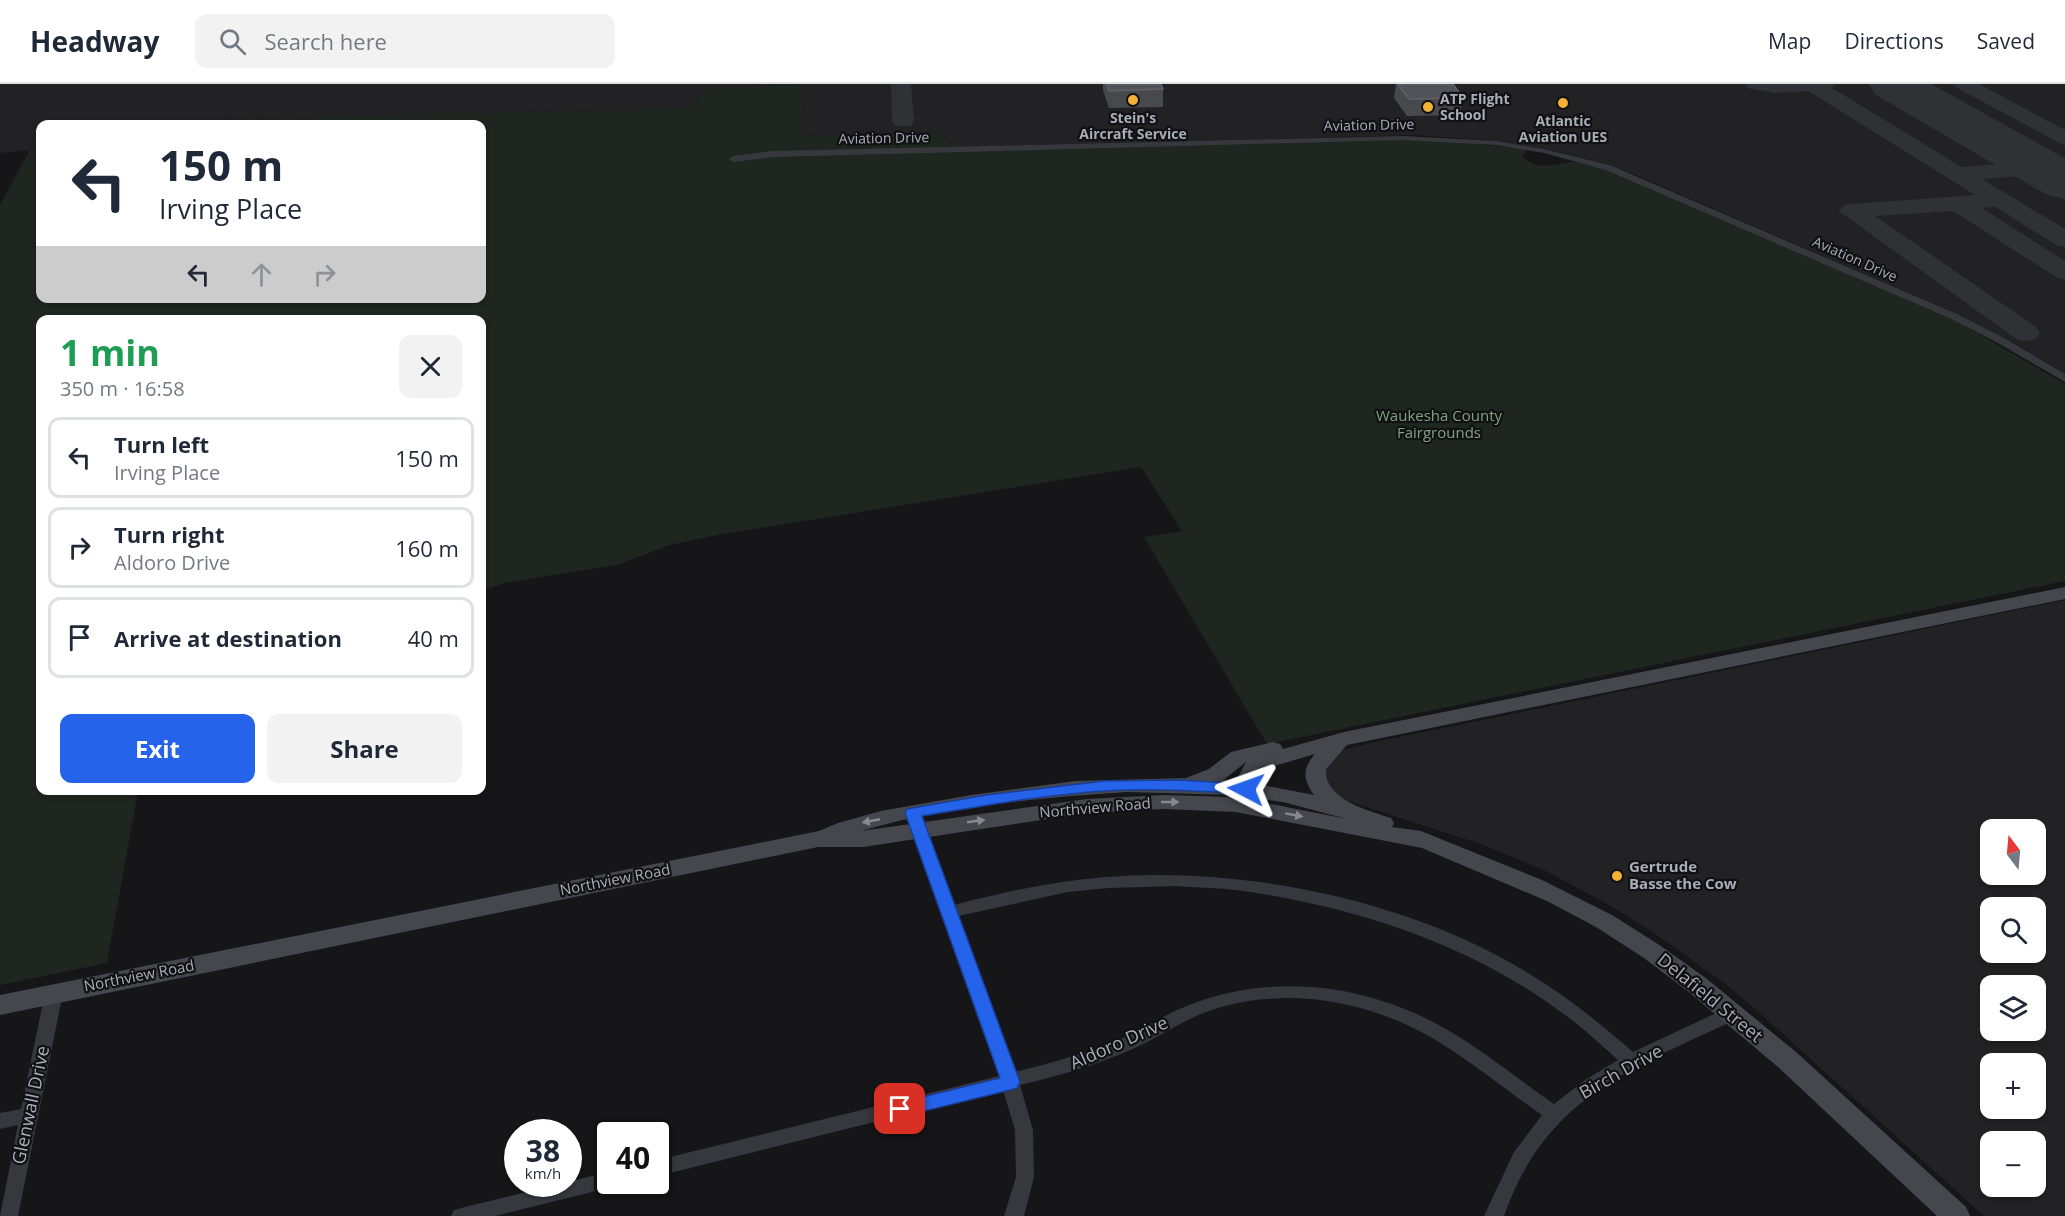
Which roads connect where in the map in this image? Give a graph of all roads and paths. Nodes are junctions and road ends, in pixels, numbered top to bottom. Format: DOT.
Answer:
graph roads {
  1 [pos="733,159"];
  2 [pos="2065,379"];
  3 [pos="2065,593"];
  4 [pos="1344,739"];
  5 [pos="1258,752"];
  6 [pos="1179,785"];
  7 [pos="1238,794"];
  8 [pos="1342,808"];
  9 [pos="915,821"];
  10 [pos="1424,841"];
  11 [pos="948,913"];
  12 [pos="54,993"];
  13 [pos="0,1005"];
  14 [pos="1733,1013"];
  15 [pos="1632,1062"];
  16 [pos="1010,1082"];
  17 [pos="1555,1114"];
  18 [pos="28,1115"];
  19 [pos="0,1121"];
  20 [pos="672,1165"];
  21 [pos="594,1183"];
  22 [pos="8,1216"];
  23 [pos="461,1216"];
  24 [pos="1014,1216"];
  25 [pos="1494,1216"];
  26 [pos="1956,1216"];
  1 -- 2 [label="street, Aviation Drive"];
  3 -- 4 [label="street"];
  4 -- 5 [label="street"];
  4 -- 7 [label="street"];
  4 -- 8 [label="street"];
  5 -- 6 [label="street"];
  5 -- 7 [label="street"];
  6 -- 7 [label="street"];
  6 -- 9 [label="street"];
  7 -- 8 [label="street, Delafield Street"];
  9 -- 7 [label="street, Northview Road, one-way"];
  7 -- 10 [label="street, Delafield Street, one-way"];
  8 -- 10 [label="street, Delafield Street"];
  9 -- 11 [label="street"];
  9 -- 12 [label="street, Northview Road"];
  10 -- 14 [label="street, Delafield Street"];
  11 -- 15 [label="street"];
  11 -- 16 [label="street"];
  12 -- 13 [label="street, Northview Road"];
  12 -- 18 [label="street, Glenwall Drive"];
  14 -- 15 [label="street, Birch Drive"];
  14 -- 26 [label="street, Delafield Street"];
  15 -- 17 [label="street, Birch Drive"];
  16 -- 17 [label="street, Aldoro Drive"];
  16 -- 20 [label="street, Aldoro Drive"];
  16 -- 24 [label="street"];
  17 -- 25 [label="street, Birch Drive"];
  18 -- 19 [label="street"];
  18 -- 22 [label="street, Glenwall Drive"];
  21 -- 23 [label="street"];
}
